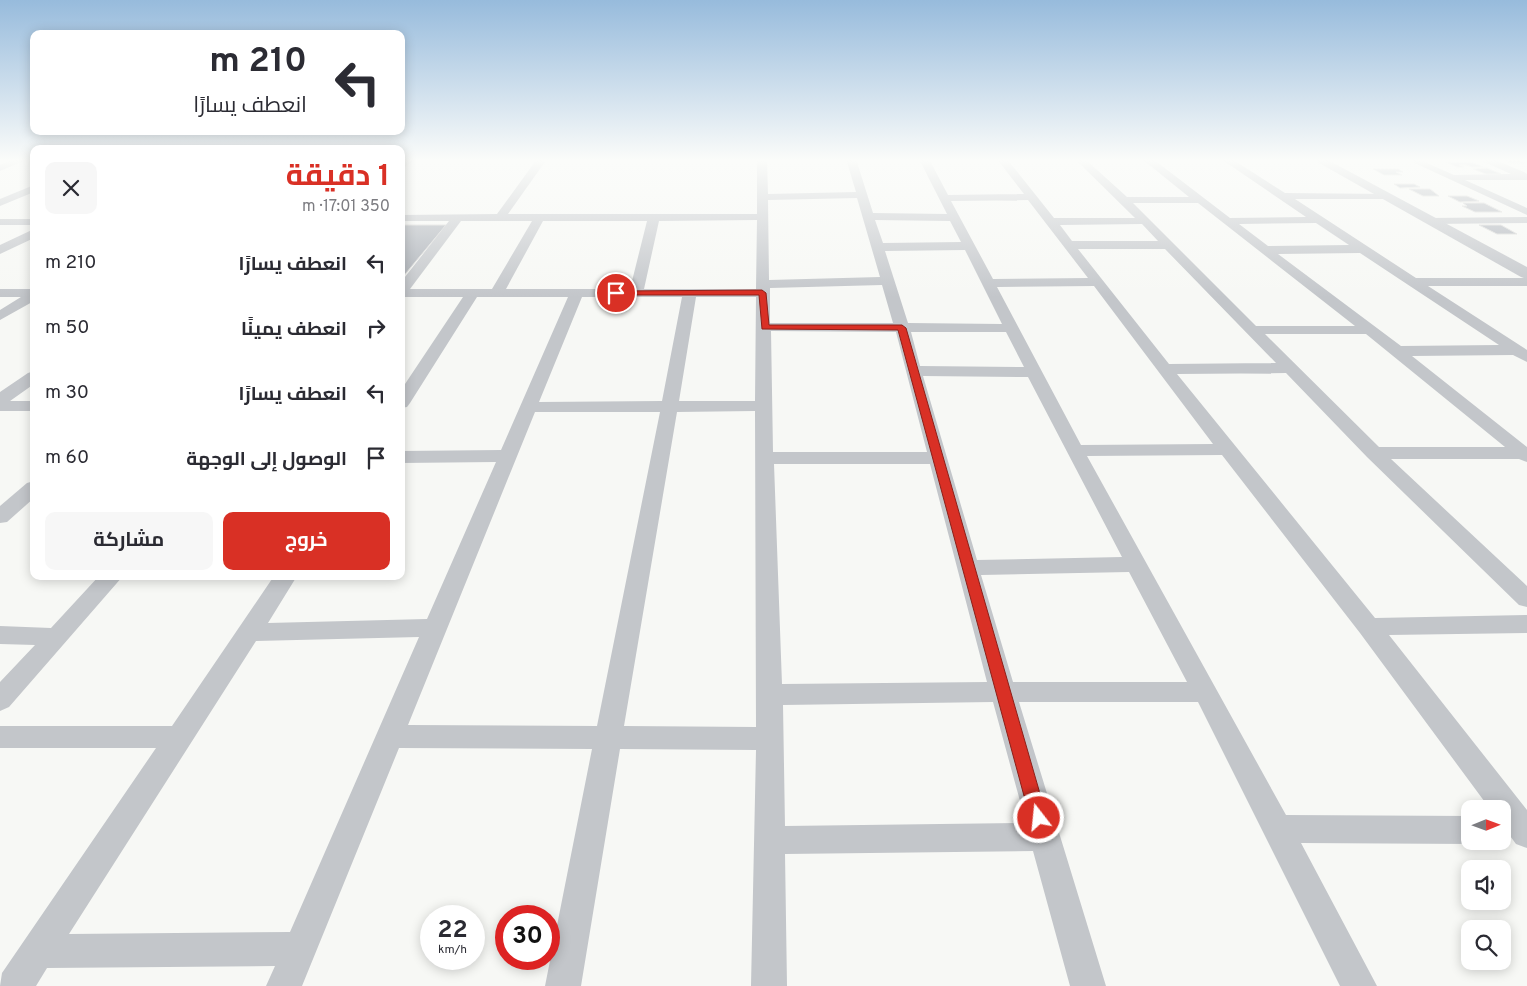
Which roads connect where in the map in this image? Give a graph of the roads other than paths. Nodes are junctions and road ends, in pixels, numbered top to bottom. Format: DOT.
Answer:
graph roads {
  1 [pos="509,205"];
  2 [pos="779,205"];
  3 [pos="866,205"];
  4 [pos="948,205"];
  5 [pos="1038,205"];
  6 [pos="1129,205"];
  7 [pos="1209,205"];
  8 [pos="1296,205"];
  9 [pos="1401,205"];
  10 [pos="1511,205"];
  11 [pos="762,207"];
  12 [pos="1527,212"];
  13 [pos="869,216"];
  14 [pos="654,217"];
  15 [pos="405,218"];
  16 [pos="458,218"];
  17 [pos="500,218"];
  18 [pos="539,218"];
  19 [pos="955,218"];
  20 [pos="1142,220"];
  21 [pos="1229,220"];
  22 [pos="1320,220"];
  23 [pos="1527,220"];
  24 [pos="1430,221"];
  25 [pos="0,222"];
  26 [pos="30,222"];
  27 [pos="1050,222"];
  28 [pos="30,235"];
  29 [pos="1069,245"];
  30 [pos="1168,245"];
  31 [pos="970,246"];
  32 [pos="878,247"];
  33 [pos="1364,249"];
  34 [pos="0,250"];
  35 [pos="1265,250"];
  36 [pos="1527,274"];
  37 [pos="888,281"];
  38 [pos="1098,282"];
  39 [pos="1414,282"];
  40 [pos="1527,282"];
  41 [pos="989,283"];
  42 [pos="405,287"];
  43 [pos="762,288"];
  44 [pos="405,292"];
  45 [pos="0,293"];
  46 [pos="473,293"];
  47 [pos="496,293"];
  48 [pos="577,293"];
  49 [pos="636,293"];
  50 [pos="690,293"];
  51 [pos="29,294"];
  52 [pos="0,316"];
  53 [pos="764,327"];
  54 [pos="902,328"];
  55 [pos="1011,328"];
  56 [pos="1251,330"];
  57 [pos="1369,330"];
  58 [pos="1397,351"];
  59 [pos="1521,353"];
  60 [pos="1288,368"];
  61 [pos="1167,369"];
  62 [pos="913,372"];
  63 [pos="1034,372"];
  64 [pos="30,379"];
  65 [pos="405,397"];
  66 [pos="0,400"];
  67 [pos="0,406"];
  68 [pos="30,406"];
  69 [pos="764,406"];
  70 [pos="528,407"];
  71 [pos="669,407"];
  72 [pos="1227,449"];
  73 [pos="1075,451"];
  74 [pos="1374,452"];
  75 [pos="1526,454"];
  76 [pos="506,456"];
  77 [pos="405,458"];
  78 [pos="764,458"];
  79 [pos="938,458"];
  80 [pos="30,491"];
  81 [pos="0,517"];
  82 [pos="1136,564"];
  83 [pos="968,568"];
  84 [pos="108,580"];
  85 [pos="283,580"];
  86 [pos="1527,599"];
  87 [pos="1527,624"];
  88 [pos="1369,627"];
  89 [pos="436,628"];
  90 [pos="249,632"];
  91 [pos="0,636"];
  92 [pos="57,637"];
  93 [pos="1003,692"];
  94 [pos="1206,692"];
  95 [pos="769,695"];
  96 [pos="0,700"];
  97 [pos="388,736"];
  98 [pos="0,737"];
  99 [pos="179,737"];
  100 [pos="608,738"];
  101 [pos="770,739"];
  102 [pos="1277,829"];
  103 [pos="1461,830"];
  104 [pos="1518,832"];
  105 [pos="1044,837"];
  106 [pos="769,840"];
  107 [pos="299,949"];
  108 [pos="38,951"];
  109 [pos="15,986"];
  110 [pos="284,986"];
  111 [pos="563,986"];
  112 [pos="770,986"];
  113 [pos="1088,986"];
  114 [pos="1359,986"];
  1 -- 17 [label="street"];
  2 -- 11 [label="street"];
  3 -- 13 [label="street"];
  4 -- 19 [label="street"];
  5 -- 27 [label="street"];
  6 -- 20 [label="street"];
  7 -- 21 [label="street"];
  8 -- 22 [label="street"];
  9 -- 24 [label="street"];
  10 -- 12 [label="street"];
  11 -- 14 [label="street"];
  11 -- 43 [label="street"];
  13 -- 19 [label="street"];
  13 -- 32 [label="street"];
  14 -- 18 [label="street"];
  14 -- 49 [label="street"];
  15 -- 16 [label="street"];
  16 -- 17 [label="street"];
  16 -- 42 [label="street"];
  17 -- 18 [label="street"];
  18 -- 47 [label="street"];
  19 -- 31 [label="street"];
  20 -- 27 [label="street"];
  20 -- 30 [label="street"];
  21 -- 22 [label="street"];
  21 -- 35 [label="street"];
  22 -- 33 [label="street"];
  23 -- 24 [label="street"];
  24 -- 36 [label="street"];
  25 -- 26 [label="street"];
  27 -- 29 [label="street"];
  28 -- 34 [label="street"];
  29 -- 30 [label="street"];
  29 -- 38 [label="street"];
  30 -- 56 [label="street"];
  31 -- 32 [label="street"];
  31 -- 41 [label="street"];
  32 -- 37 [label="street"];
  33 -- 35 [label="street"];
  33 -- 39 [label="street"];
  35 -- 57 [label="street"];
  37 -- 43 [label="street"];
  37 -- 54 [label="street"];
  38 -- 41 [label="street"];
  38 -- 61 [label="street"];
  39 -- 40 [label="street"];
  39 -- 59 [label="street"];
  41 -- 55 [label="street"];
  43 -- 50 [label="street"];
  43 -- 53 [label="street"];
  44 -- 46 [label="street"];
  45 -- 51 [label="street"];
  46 -- 47 [label="street"];
  46 -- 65 [label="street"];
  47 -- 48 [label="street"];
  48 -- 49 [label="street"];
  48 -- 70 [label="street"];
  49 -- 50 [label="street"];
  50 -- 71 [label="street"];
  51 -- 52 [label="street"];
  53 -- 54 [label="street"];
  53 -- 69 [label="street"];
  54 -- 55 [label="street"];
  54 -- 62 [label="street"];
  55 -- 63 [label="street"];
  56 -- 57 [label="street"];
  56 -- 60 [label="street"];
  57 -- 58 [label="street"];
  58 -- 59 [label="street"];
  58 -- 75 [label="street"];
  60 -- 61 [label="street"];
  60 -- 74 [label="street"];
  61 -- 72 [label="street"];
  62 -- 63 [label="street"];
  62 -- 79 [label="street"];
  63 -- 73 [label="street"];
  64 -- 66 [label="street"];
  67 -- 68 [label="street"];
  69 -- 71 [label="street"];
  69 -- 78 [label="street"];
  70 -- 71 [label="street"];
  70 -- 76 [label="street"];
  71 -- 100 [label="street"];
  72 -- 73 [label="street"];
  72 -- 88 [label="street"];
  73 -- 82 [label="street"];
  74 -- 75 [label="street"];
  74 -- 86 [label="street"];
  76 -- 77 [label="street"];
  76 -- 89 [label="street"];
  78 -- 79 [label="street"];
  78 -- 95 [label="street"];
  79 -- 83 [label="street"];
  80 -- 81 [label="street"];
  82 -- 83 [label="street"];
  82 -- 94 [label="street"];
  83 -- 93 [label="street"];
  84 -- 92 [label="street"];
  85 -- 90 [label="street"];
  87 -- 88 [label="street"];
  88 -- 104 [label="street"];
  89 -- 90 [label="street"];
  89 -- 97 [label="street"];
  90 -- 99 [label="street"];
  91 -- 92 [label="street"];
  92 -- 96 [label="street"];
  93 -- 94 [label="street"];
  93 -- 95 [label="street"];
  93 -- 105 [label="street"];
  94 -- 102 [label="street"];
  95 -- 101 [label="street"];
  97 -- 100 [label="street"];
  97 -- 107 [label="street"];
  98 -- 99 [label="street"];
  99 -- 108 [label="street"];
  100 -- 101 [label="street"];
  100 -- 111 [label="street"];
  101 -- 106 [label="street"];
  102 -- 103 [label="street"];
  102 -- 114 [label="street"];
  105 -- 106 [label="street"];
  105 -- 113 [label="street"];
  106 -- 112 [label="street"];
  107 -- 108 [label="street"];
  107 -- 110 [label="street"];
  108 -- 109 [label="street"];
}
